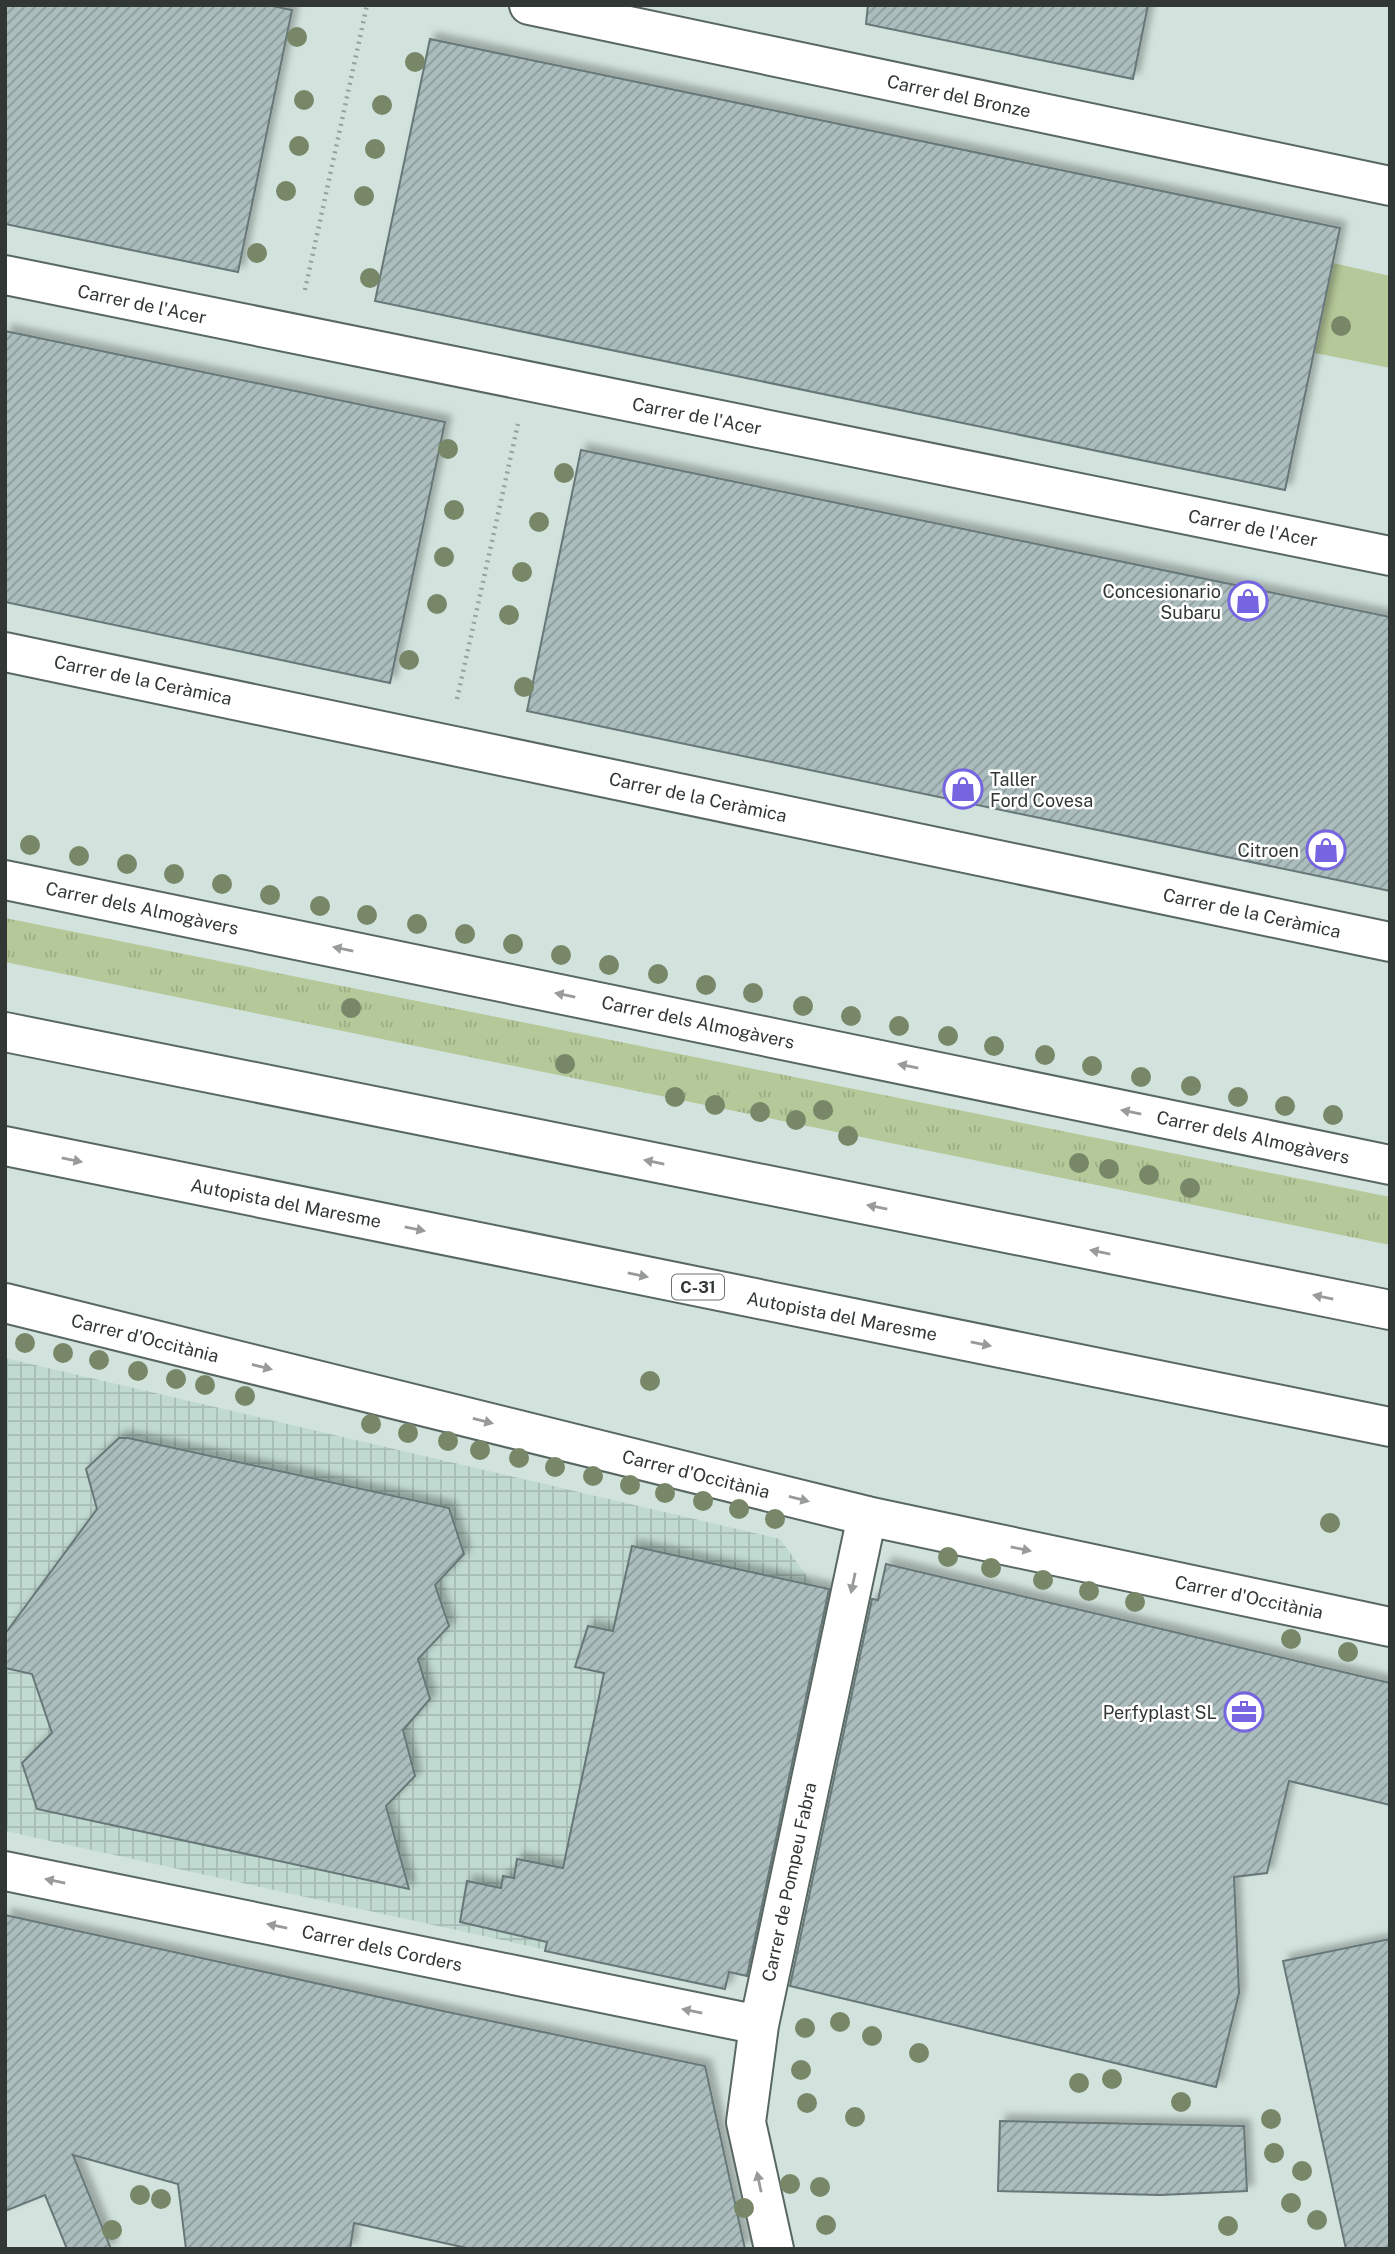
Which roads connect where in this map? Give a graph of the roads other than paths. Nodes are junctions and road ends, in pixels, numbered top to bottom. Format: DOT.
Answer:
graph roads {
  1 [pos="529,5"];
  2 [pos="1390,186"];
  3 [pos="5,275"];
  4 [pos="1390,556"];
  5 [pos="5,652"];
  6 [pos="5,880"];
  7 [pos="1390,942"];
  8 [pos="5,1032"];
  9 [pos="5,1146"];
  10 [pos="1390,1166"];
  11 [pos="5,1304"];
  12 [pos="1390,1310"];
  13 [pos="1390,1427"];
  14 [pos="867,1516"];
  15 [pos="1390,1627"];
  16 [pos="5,1871"];
  17 [pos="759,2025"];
  18 [pos="774,2249"];
  1 -- 2 [label="main road, Carrer del Bronze"];
  3 -- 4 [label="main road, Carrer de l'Acer"];
  5 -- 7 [label="main road, Carrer de la Ceràmica"];
  10 -- 6 [label="main road, Carrer dels Almogàvers, one-way"];
  12 -- 8 [label="main road, one-way"];
  9 -- 13 [label="main road, Autopista del Maresme / C-31, one-way"];
  11 -- 14 [label="main road, Carrer d'Occitània, one-way"];
  14 -- 15 [label="main road, Carrer d'Occitània, one-way"];
  14 -- 17 [label="main road, Carrer de Pompeu Fabra, one-way"];
  17 -- 16 [label="main road, Carrer dels Corders, one-way"];
  18 -- 17 [label="main road, Carrer de Pompeu Fabra, one-way"];
}
